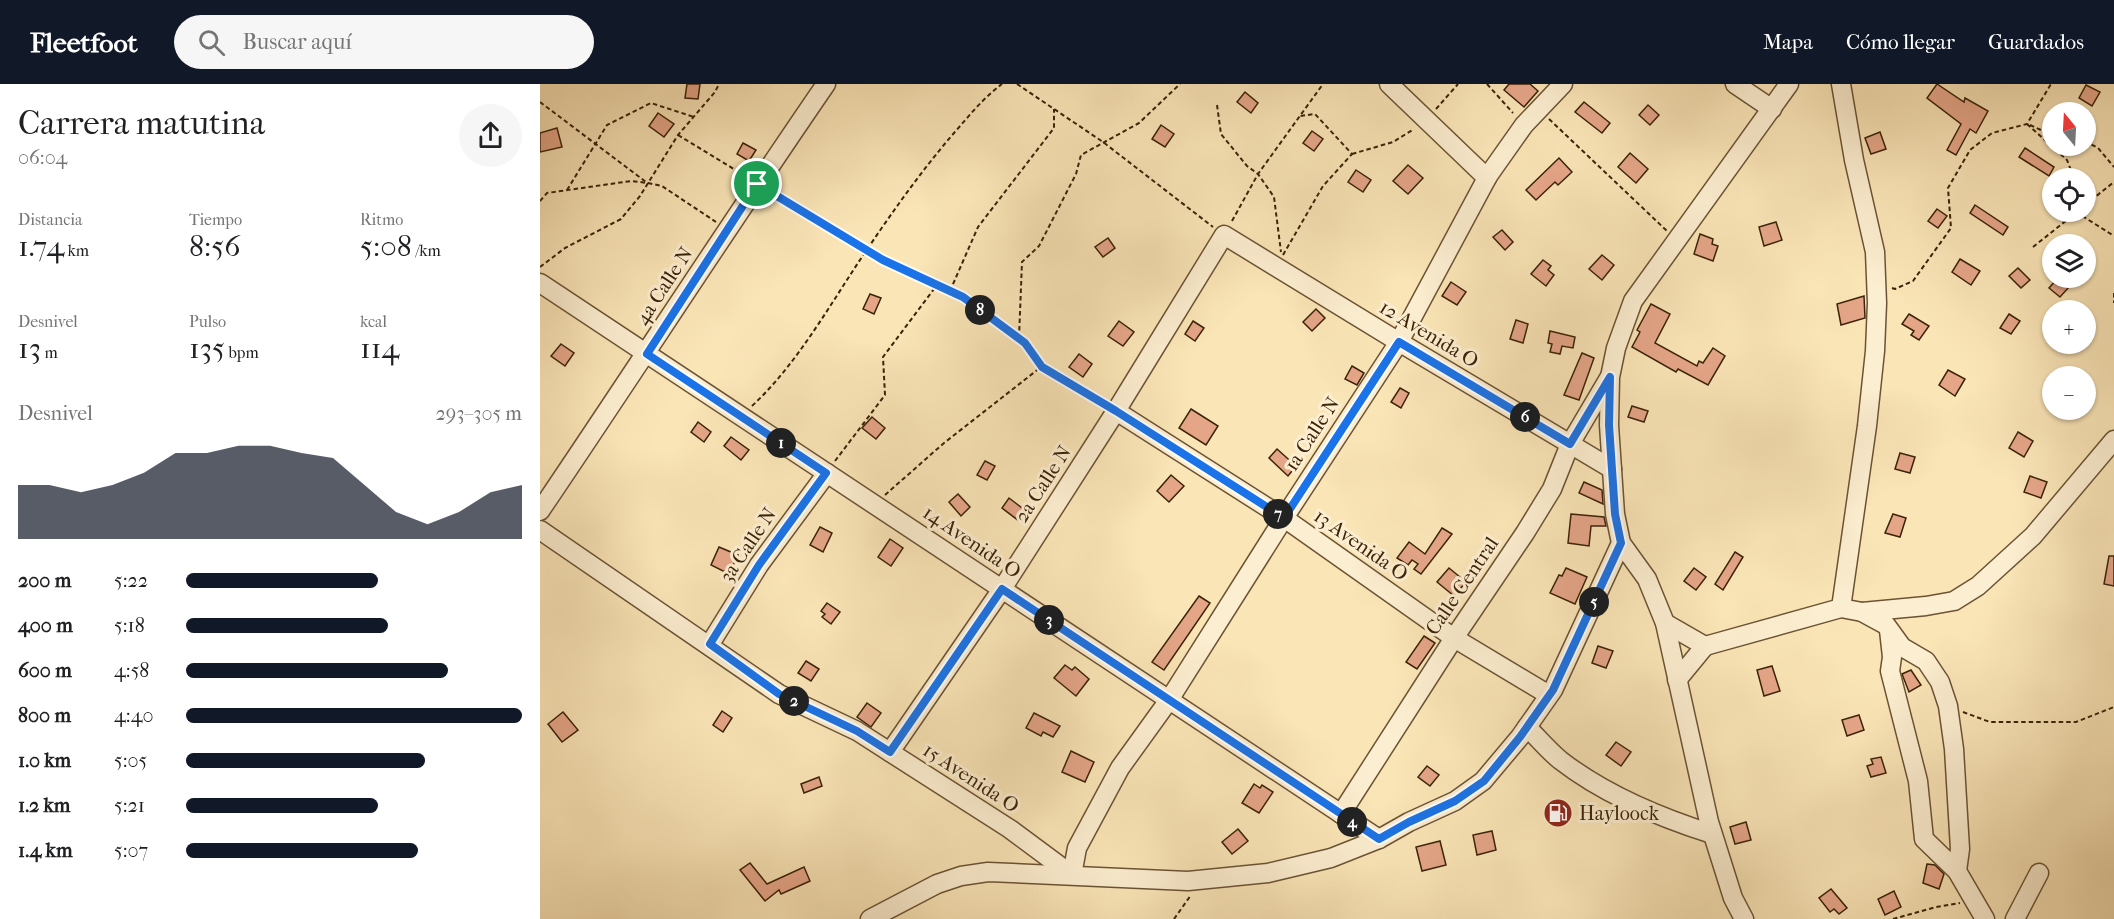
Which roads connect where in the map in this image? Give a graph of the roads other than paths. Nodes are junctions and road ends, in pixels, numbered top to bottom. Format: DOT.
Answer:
graph roads {
  1 [pos="826,84"];
  2 [pos="1389,84"];
  3 [pos="1563,84"];
  4 [pos="1735,84"];
  5 [pos="1790,84"];
  6 [pos="1841,84"];
  7 [pos="1772,109"];
  8 [pos="1487,178"];
  9 [pos="1224,235"];
  10 [pos="540,283"];
  11 [pos="1399,342"];
  12 [pos="647,354"];
  13 [pos="1610,377"];
  14 [pos="1116,411"];
  15 [pos="2114,440"];
  16 [pos="1570,444"];
  17 [pos="1612,469"];
  18 [pos="826,473"];
  19 [pos="540,511"];
  20 [pos="1284,518"];
  21 [pos="540,530"];
  22 [pos="1621,543"];
  23 [pos="1002,589"];
  24 [pos="1841,608"];
  25 [pos="1862,612"];
  26 [pos="1665,623"];
  27 [pos="1888,629"];
  28 [pos="1454,638"];
  29 [pos="710,644"];
  30 [pos="1705,646"];
  31 [pos="1677,680"];
  32 [pos="1549,695"];
  33 [pos="1170,700"];
  34 [pos="1527,727"];
  35 [pos="890,752"];
  36 [pos="1341,814"];
  37 [pos="1713,834"];
  38 [pos="1379,839"];
  39 [pos="1957,871"];
  40 [pos="2039,873"];
  41 [pos="1072,875"];
  42 [pos="1743,918"];
  43 [pos="870,919"];
  44 [pos="1985,919"];
  45 [pos="2015,919"];
  1 -- 12 [label="street, 4a Calle N"];
  2 -- 8 [label="street"];
  3 -- 8 [label="street, 1a Calle N"];
  4 -- 7 [label="street"];
  5 -- 7 [label="street"];
  6 -- 24 [label="street"];
  7 -- 13 [label="street"];
  8 -- 11 [label="street, 1a Calle N"];
  9 -- 11 [label="street, 12 Avenida O"];
  9 -- 14 [label="street, 2a Calle N"];
  10 -- 12 [label="street, 14 Avenida O"];
  11 -- 16 [label="street, 12 Avenida O"];
  11 -- 20 [label="street, 1a Calle N"];
  12 -- 18 [label="street, 14 Avenida O"];
  12 -- 19 [label="street, 4a Calle N"];
  13 -- 16 [label="street, Calle Central"];
  13 -- 17 [label="street"];
  14 -- 20 [label="street, 13 Avenida O"];
  14 -- 23 [label="street, 2a Calle N"];
  15 -- 25 [label="street"];
  16 -- 17 [label="street, 12 Avenida O"];
  16 -- 28 [label="street, Calle Central"];
  17 -- 22 [label="street"];
  18 -- 23 [label="street, 14 Avenida O"];
  18 -- 29 [label="street, 3a Calle N"];
  20 -- 28 [label="street, 13 Avenida O"];
  20 -- 33 [label="street, 1a Calle N"];
  21 -- 29 [label="street, 15 Avenida O"];
  22 -- 26 [label="street"];
  22 -- 32 [label="street"];
  23 -- 33 [label="street, 14 Avenida O"];
  23 -- 35 [label="street, 2a Calle N"];
  24 -- 25 [label="street"];
  24 -- 30 [label="street"];
  25 -- 27 [label="street"];
  26 -- 30 [label="street"];
  26 -- 31 [label="street"];
  27 -- 39 [label="street"];
  27 -- 39 [label="street"];
  28 -- 32 [label="street, 13 Avenida O"];
  28 -- 36 [label="street, Calle Central"];
  29 -- 35 [label="street, 15 Avenida O"];
  30 -- 31 [label="street"];
  31 -- 37 [label="street"];
  32 -- 34 [label="street"];
  33 -- 36 [label="street, 14 Avenida O"];
  33 -- 41 [label="street, 1a Calle N"];
  34 -- 37 [label="street"];
  34 -- 38 [label="street"];
  35 -- 41 [label="street, 15 Avenida O"];
  36 -- 38 [label="street, 14 Avenida O"];
  37 -- 42 [label="street"];
  38 -- 41 [label="street"];
  39 -- 44 [label="street"];
  40 -- 45 [label="street"];
  41 -- 43 [label="street"];
}
